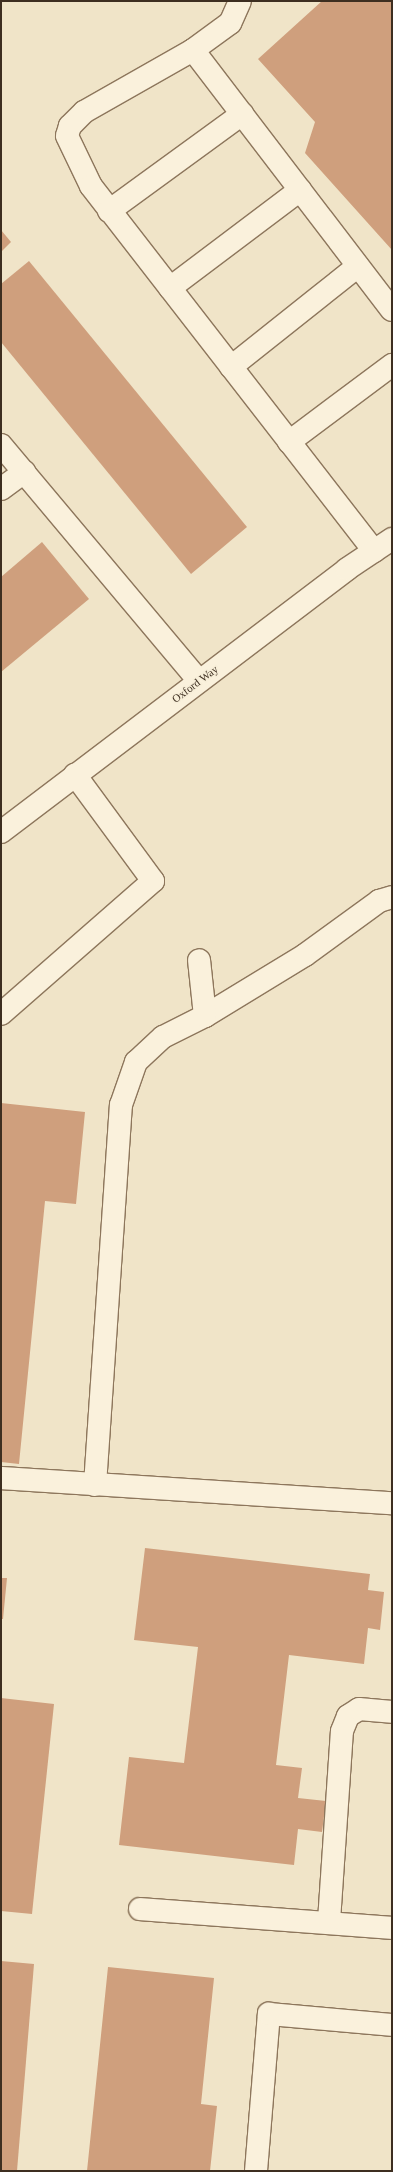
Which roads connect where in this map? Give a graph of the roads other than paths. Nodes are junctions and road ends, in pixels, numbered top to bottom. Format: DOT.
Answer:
graph roads {
  1 [pos="240,1"];
  2 [pos="193,50"];
  3 [pos="242,114"];
  4 [pos="300,190"];
  5 [pos="110,211"];
  6 [pos="358,266"];
  7 [pos="170,288"];
  8 [pos="392,310"];
  9 [pos="392,365"];
  10 [pos="231,367"];
  11 [pos="289,442"];
  12 [pos="1,445"];
  13 [pos="24,472"];
  14 [pos="1,489"];
  15 [pos="392,539"];
  16 [pos="374,551"];
  17 [pos="199,681"];
  18 [pos="75,776"];
  19 [pos="1,832"];
  20 [pos="392,897"];
  21 [pos="199,960"];
  22 [pos="1,1014"];
  23 [pos="205,1016"];
  24 [pos="1,1478"];
  25 [pos="95,1485"];
  26 [pos="392,1503"];
  27 [pos="392,1712"];
  28 [pos="140,1909"];
  29 [pos="329,1921"];
  30 [pos="392,1928"];
  31 [pos="392,2025"];
  32 [pos="256,2171"];
  1 -- 2 [label="street"];
  2 -- 3 [label="street"];
  2 -- 5 [label="street"];
  3 -- 4 [label="street"];
  3 -- 5 [label="street"];
  4 -- 6 [label="street"];
  4 -- 7 [label="street"];
  5 -- 7 [label="street"];
  6 -- 8 [label="street"];
  6 -- 10 [label="street"];
  7 -- 10 [label="street"];
  9 -- 11 [label="street"];
  10 -- 11 [label="street"];
  11 -- 16 [label="street"];
  12 -- 13 [label="street"];
  13 -- 14 [label="street"];
  13 -- 17 [label="street"];
  15 -- 16 [label="street, Oxford Way"];
  16 -- 17 [label="street, Oxford Way"];
  17 -- 18 [label="street, Oxford Way"];
  18 -- 19 [label="street, Oxford Way"];
  18 -- 22 [label="street"];
  20 -- 23 [label="street"];
  21 -- 23 [label="street"];
  23 -- 25 [label="street"];
  24 -- 25 [label="street"];
  25 -- 26 [label="street"];
  27 -- 29 [label="street"];
  28 -- 29 [label="street"];
  29 -- 30 [label="street"];
  31 -- 32 [label="street"];
}
